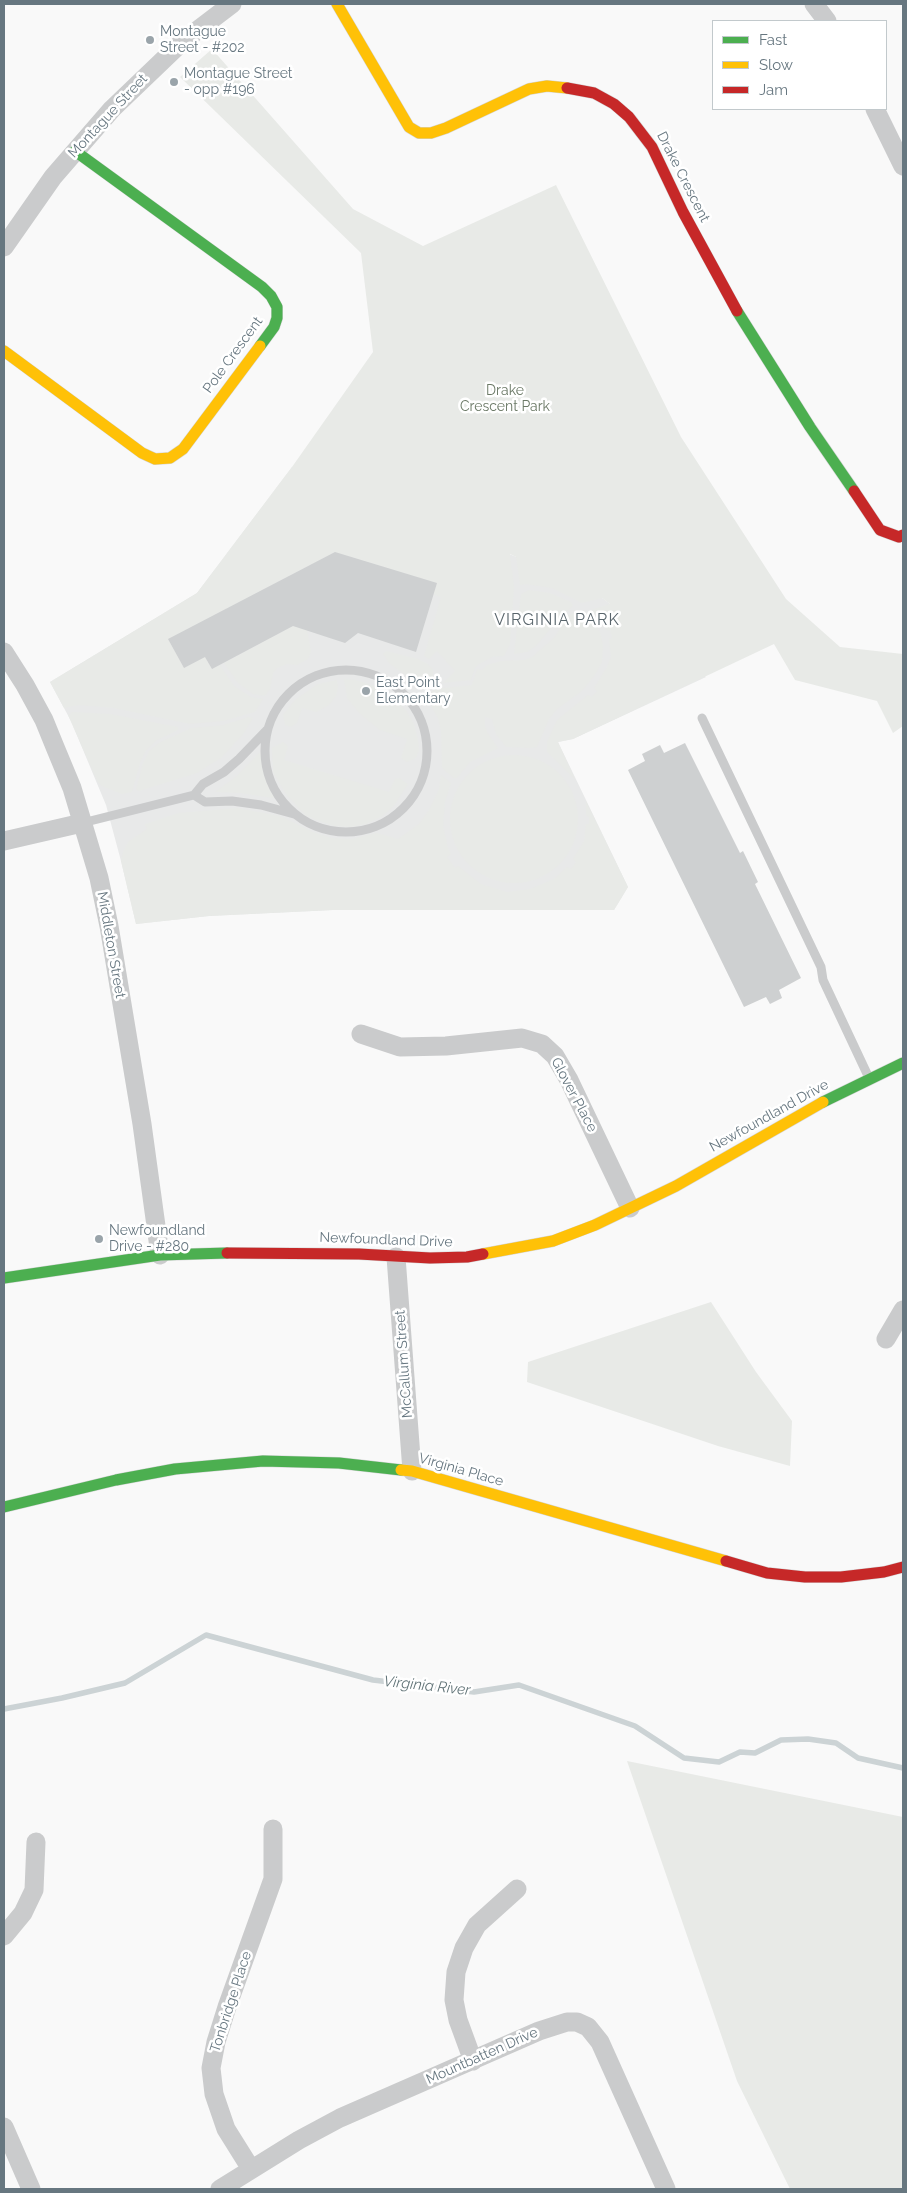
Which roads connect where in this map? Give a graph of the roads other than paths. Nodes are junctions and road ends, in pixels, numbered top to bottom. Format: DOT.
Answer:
graph roads {
  1 [pos="232,4"];
  2 [pos="337,4"];
  3 [pos="814,4"];
  4 [pos="826,20"];
  5 [pos="875,110"];
  6 [pos="74,150"];
  7 [pos="903,166"];
  8 [pos="4,247"];
  9 [pos="4,351"];
  10 [pos="903,535"];
  11 [pos="4,652"];
  12 [pos="702,718"];
  13 [pos="267,730"];
  14 [pos="194,795"];
  15 [pos="294,814"];
  16 [pos="82,823"];
  17 [pos="4,841"];
  18 [pos="361,1034"];
  19 [pos="903,1063"];
  20 [pos="869,1078"];
  21 [pos="630,1208"];
  22 [pos="160,1255"];
  23 [pos="396,1257"];
  24 [pos="4,1278"];
  25 [pos="903,1310"];
  26 [pos="886,1340"];
  27 [pos="412,1471"];
  28 [pos="4,1507"];
  29 [pos="903,1567"];
  30 [pos="272,1829"];
  31 [pos="36,1842"];
  32 [pos="516,1889"];
  33 [pos="4,1936"];
  34 [pos="473,2061"];
  35 [pos="4,2127"];
  36 [pos="251,2169"];
  37 [pos="32,2189"];
  38 [pos="220,2189"];
  39 [pos="666,2189"];
  1 -- 6 [label="street, Montague Street"];
  2 -- 10 [label="street, Drake Crescent"];
  3 -- 4 [label="street"];
  5 -- 7 [label="street"];
  6 -- 8 [label="street, Montague Street"];
  6 -- 9 [label="street, Pole Crescent"];
  11 -- 16 [label="street, Middleton Street"];
  12 -- 20 [label="lane"];
  13 -- 14 [label="lane"];
  13 -- 15 [label="lane"];
  13 -- 15 [label="lane"];
  14 -- 15 [label="lane"];
  14 -- 16 [label="lane"];
  16 -- 17 [label="street"];
  16 -- 22 [label="street, Middleton Street"];
  18 -- 21 [label="street, Glover Place"];
  19 -- 20 [label="street, Newfoundland Drive"];
  20 -- 21 [label="street, Newfoundland Drive"];
  21 -- 23 [label="street, Newfoundland Drive"];
  22 -- 23 [label="street, Newfoundland Drive"];
  22 -- 24 [label="street, Newfoundland Drive"];
  23 -- 27 [label="street, McCallum Street"];
  25 -- 26 [label="street"];
  27 -- 28 [label="street, Virginia Place"];
  27 -- 29 [label="street, Virginia Place"];
  30 -- 36 [label="street, Tonbridge Place"];
  31 -- 33 [label="street"];
  32 -- 34 [label="street"];
  34 -- 36 [label="street, Mountbatten Drive"];
  34 -- 39 [label="street, Mountbatten Drive"];
  35 -- 37 [label="street"];
  36 -- 38 [label="street, Mountbatten Drive"];
}
